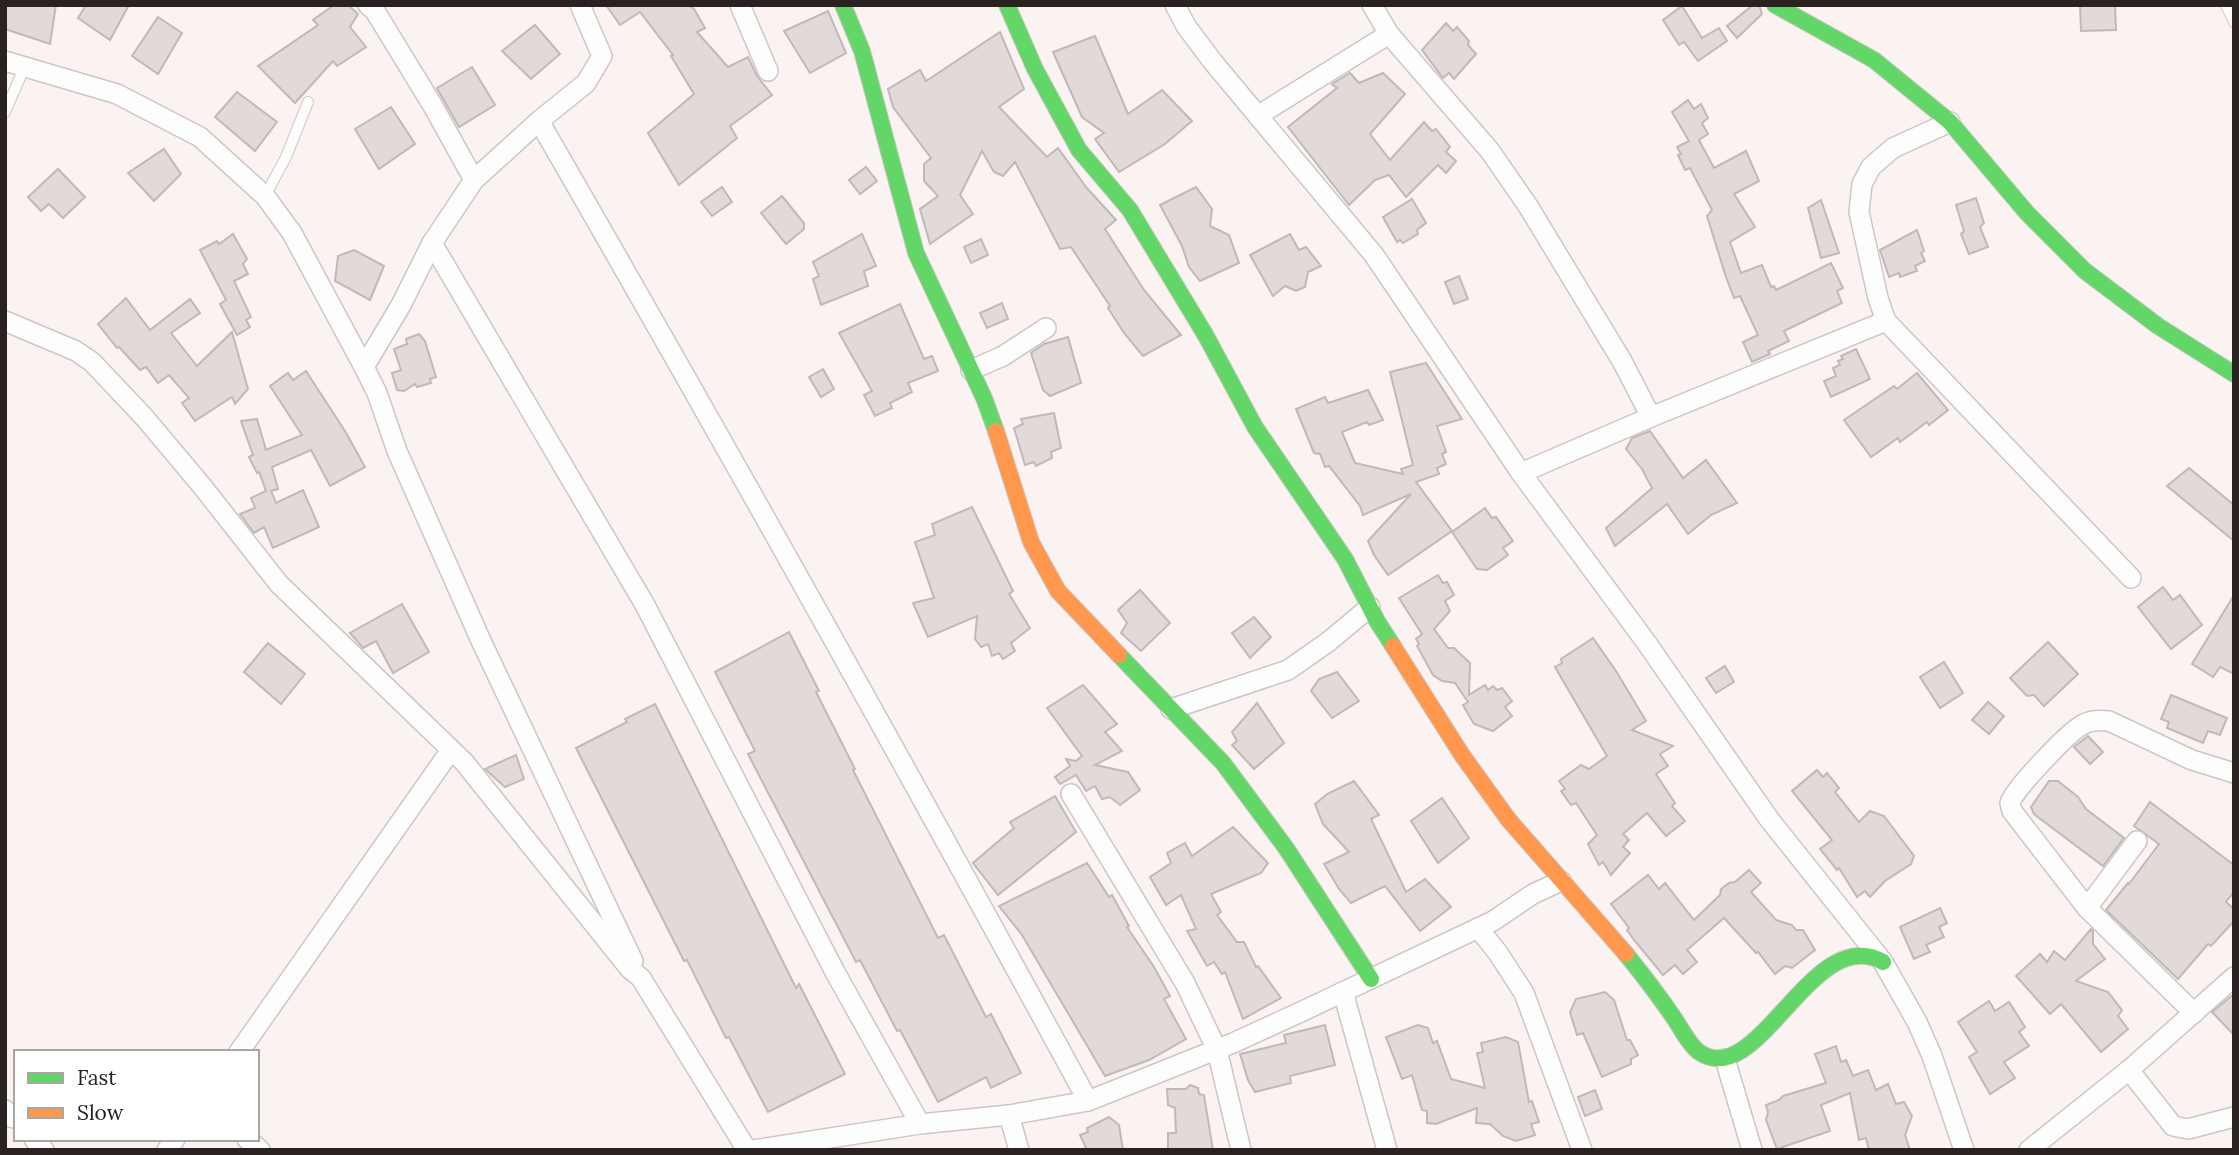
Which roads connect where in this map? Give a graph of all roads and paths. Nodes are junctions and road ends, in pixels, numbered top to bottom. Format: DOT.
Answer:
graph roads {
  1 [pos="368,5"];
  2 [pos="580,5"];
  3 [pos="740,5"];
  4 [pos="843,5"];
  5 [pos="1007,5"];
  6 [pos="1175,5"];
  7 [pos="1372,5"];
  8 [pos="1775,5"];
  9 [pos="2226,5"];
  10 [pos="2234,22"];
  11 [pos="1389,34"];
  12 [pos="5,61"];
  13 [pos="25,66"];
  14 [pos="768,71"];
  15 [pos="308,102"];
  16 [pos="5,112"];
  17 [pos="1259,115"];
  18 [pos="539,121"];
  19 [pos="1950,122"];
  20 [pos="474,180"];
  21 [pos="265,196"];
  22 [pos="432,243"];
  23 [pos="5,321"];
  24 [pos="1886,321"];
  25 [pos="1046,328"];
  26 [pos="364,368"];
  27 [pos="971,370"];
  28 [pos="2234,374"];
  29 [pos="1651,417"];
  30 [pos="1521,473"];
  31 [pos="2131,578"];
  32 [pos="1370,607"];
  33 [pos="1171,709"];
  34 [pos="451,750"];
  35 [pos="2234,773"];
  36 [pos="1071,794"];
  37 [pos="2137,841"];
  38 [pos="1561,881"];
  39 [pos="2087,908"];
  40 [pos="1478,928"];
  41 [pos="1883,962"];
  42 [pos="2234,977"];
  43 [pos="641,978"];
  44 [pos="1370,979"];
  45 [pos="1343,992"];
  46 [pos="2194,1013"];
  47 [pos="240,1050"];
  48 [pos="1217,1050"];
  49 [pos="1725,1059"];
  50 [pos="2129,1070"];
  51 [pos="1088,1101"];
  52 [pos="1009,1115"];
  53 [pos="2234,1117"];
  54 [pos="920,1124"];
  55 [pos="747,1150"];
  56 [pos="753,1150"];
  57 [pos="1019,1150"];
  58 [pos="1241,1150"];
  59 [pos="1387,1150"];
  60 [pos="1582,1150"];
  61 [pos="1752,1150"];
  62 [pos="1964,1150"];
  63 [pos="2029,1150"];
  1 -- 20 [label="street"];
  2 -- 18 [label="street"];
  3 -- 14 [label="street"];
  4 -- 27 [label="street"];
  5 -- 32 [label="street"];
  6 -- 17 [label="street"];
  7 -- 11 [label="street"];
  8 -- 19 [label="street"];
  9 -- 10 [label="lane"];
  11 -- 17 [label="street"];
  11 -- 29 [label="street"];
  12 -- 13 [label="street"];
  13 -- 16 [label="lane"];
  13 -- 21 [label="street"];
  15 -- 21 [label="lane"];
  17 -- 30 [label="street"];
  18 -- 20 [label="street"];
  18 -- 51 [label="street"];
  19 -- 24 [label="street"];
  19 -- 28 [label="street"];
  20 -- 22 [label="street"];
  21 -- 26 [label="street"];
  22 -- 26 [label="street"];
  22 -- 54 [label="street"];
  23 -- 34 [label="street"];
  24 -- 29 [label="street"];
  24 -- 31 [label="street"];
  25 -- 27 [label="street"];
  26 -- 43 [label="street"];
  27 -- 33 [label="street"];
  29 -- 30 [label="street"];
  30 -- 41 [label="street"];
  32 -- 33 [label="street"];
  32 -- 38 [label="street"];
  33 -- 44 [label="street"];
  34 -- 43 [label="street"];
  34 -- 47 [label="street"];
  35 -- 39 [label="street"];
  36 -- 48 [label="street"];
  37 -- 39 [label="street"];
  38 -- 40 [label="street"];
  38 -- 49 [label="street"];
  39 -- 46 [label="street"];
  40 -- 44 [label="street"];
  40 -- 60 [label="street"];
  41 -- 49 [label="street"];
  41 -- 62 [label="street"];
  42 -- 46 [label="street"];
  43 -- 55 [label="street"];
  44 -- 45 [label="street"];
  45 -- 48 [label="street"];
  45 -- 59 [label="street"];
  46 -- 50 [label="street"];
  48 -- 51 [label="street"];
  48 -- 58 [label="street"];
  49 -- 61 [label="street"];
  50 -- 53 [label="street"];
  50 -- 63 [label="street"];
  51 -- 52 [label="street"];
  52 -- 54 [label="street"];
  52 -- 57 [label="street"];
  54 -- 56 [label="street"];
}
